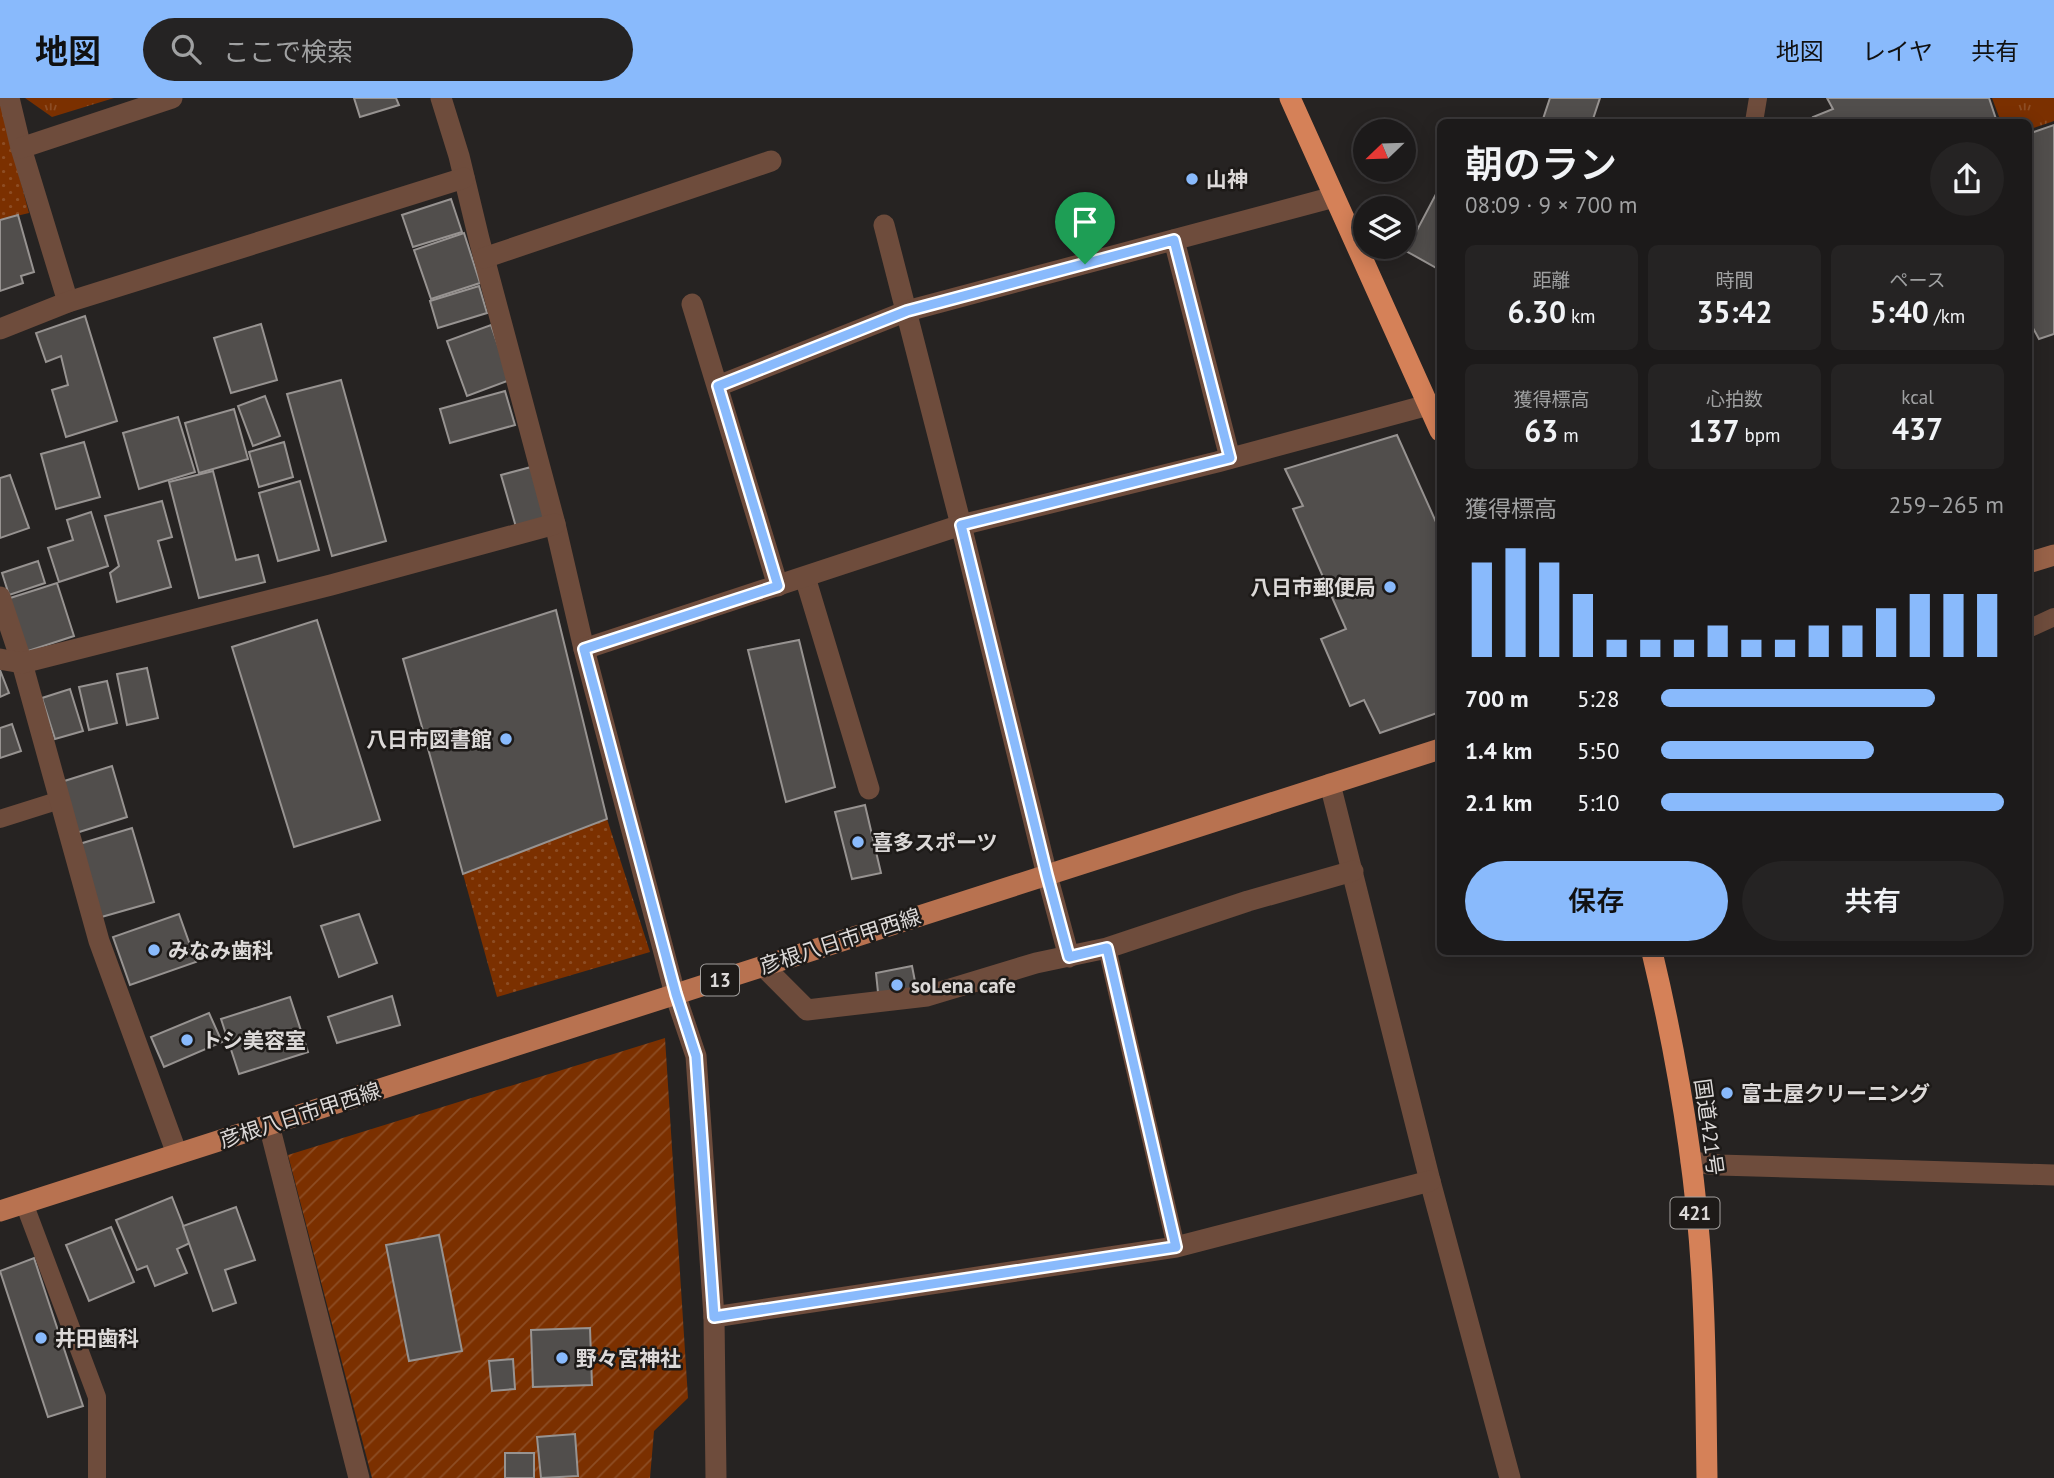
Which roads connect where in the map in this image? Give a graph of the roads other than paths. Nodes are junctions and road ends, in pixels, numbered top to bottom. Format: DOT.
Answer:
graph roads {
  1 [pos="9,98"];
  2 [pos="172,98"];
  3 [pos="442,98"];
  4 [pos="1290,98"];
  5 [pos="1758,98"];
  6 [pos="1754,119"];
  7 [pos="21,148"];
  8 [pos="771,161"];
  9 [pos="464,178"];
  10 [pos="1334,197"];
  11 [pos="884,225"];
  12 [pos="1174,240"];
  13 [pos="484,258"];
  14 [pos="68,302"];
  15 [pos="692,304"];
  16 [pos="907,311"];
  17 [pos="0,329"];
  18 [pos="718,386"];
  19 [pos="1428,405"];
  20 [pos="1437,424"];
  21 [pos="1230,458"];
  22 [pos="555,524"];
  23 [pos="961,525"];
  24 [pos="2054,555"];
  25 [pos="2032,562"];
  26 [pos="805,577"];
  27 [pos="778,586"];
  28 [pos="0,597"];
  29 [pos="2054,617"];
  30 [pos="2032,627"];
  31 [pos="584,649"];
  32 [pos="0,659"];
  33 [pos="22,663"];
  34 [pos="1437,750"];
  35 [pos="1330,784"];
  36 [pos="869,789"];
  37 [pos="60,800"];
  38 [pos="0,819"];
  39 [pos="1353,871"];
  40 [pos="1047,875"];
  41 [pos="1107,948"];
  42 [pos="1653,955"];
  43 [pos="1069,957"];
  44 [pos="763,966"];
  45 [pos="676,994"];
  46 [pos="269,1125"];
  47 [pos="177,1154"];
  48 [pos="1691,1162"];
  49 [pos="2054,1175"];
  50 [pos="1430,1181"];
  51 [pos="24,1203"];
  52 [pos="0,1211"];
  53 [pos="1176,1247"];
  54 [pos="714,1317"];
  55 [pos="97,1478"];
  56 [pos="359,1478"];
  57 [pos="716,1478"];
  58 [pos="1510,1478"];
  59 [pos="1707,1478"];
  1 -- 7 [label="street"];
  2 -- 7 [label="street"];
  3 -- 9 [label="street"];
  4 -- 10 [label="highway"];
  5 -- 6 [label="lane"];
  7 -- 14 [label="street"];
  8 -- 13 [label="street"];
  9 -- 13 [label="street"];
  9 -- 14 [label="street"];
  10 -- 12 [label="street"];
  10 -- 19 [label="highway"];
  11 -- 16 [label="street"];
  12 -- 16 [label="street"];
  12 -- 21 [label="street"];
  13 -- 22 [label="street"];
  14 -- 17 [label="street"];
  15 -- 18 [label="street"];
  16 -- 18 [label="street"];
  16 -- 23 [label="street"];
  18 -- 27 [label="street"];
  19 -- 20 [label="highway"];
  19 -- 21 [label="street"];
  21 -- 23 [label="street"];
  22 -- 31 [label="street"];
  22 -- 33 [label="street"];
  23 -- 26 [label="street"];
  23 -- 40 [label="street"];
  24 -- 25 [label="street"];
  26 -- 27 [label="street"];
  26 -- 36 [label="street"];
  27 -- 31 [label="street"];
  28 -- 33 [label="street"];
  29 -- 30 [label="lane"];
  31 -- 45 [label="street"];
  32 -- 33 [label="street"];
  33 -- 37 [label="street"];
  34 -- 35 [label="main road, 彦根八日市甲西線 / 13"];
  35 -- 39 [label="street"];
  35 -- 40 [label="main road, 彦根八日市甲西線 / 13"];
  37 -- 38 [label="lane"];
  37 -- 47 [label="street"];
  39 -- 41 [label="street"];
  39 -- 50 [label="street"];
  40 -- 43 [label="street"];
  40 -- 44 [label="main road, 彦根八日市甲西線 / 13"];
  41 -- 43 [label="street"];
  41 -- 53 [label="lane"];
  42 -- 48 [label="highway, 国道421号 / 421"];
  43 -- 44 [label="street"];
  44 -- 45 [label="main road, 彦根八日市甲西線 / 13"];
  45 -- 46 [label="main road, 彦根八日市甲西線 / 13"];
  45 -- 54 [label="street"];
  46 -- 47 [label="main road, 彦根八日市甲西線 / 13"];
  46 -- 56 [label="street"];
  47 -- 51 [label="main road, 彦根八日市甲西線 / 13"];
  48 -- 49 [label="street"];
  48 -- 59 [label="highway, 国道421号 / 421"];
  50 -- 53 [label="street"];
  50 -- 58 [label="street"];
  51 -- 52 [label="main road, 彦根八日市甲西線 / 13"];
  51 -- 55 [label="lane"];
  53 -- 54 [label="street"];
  54 -- 57 [label="street"];
}
